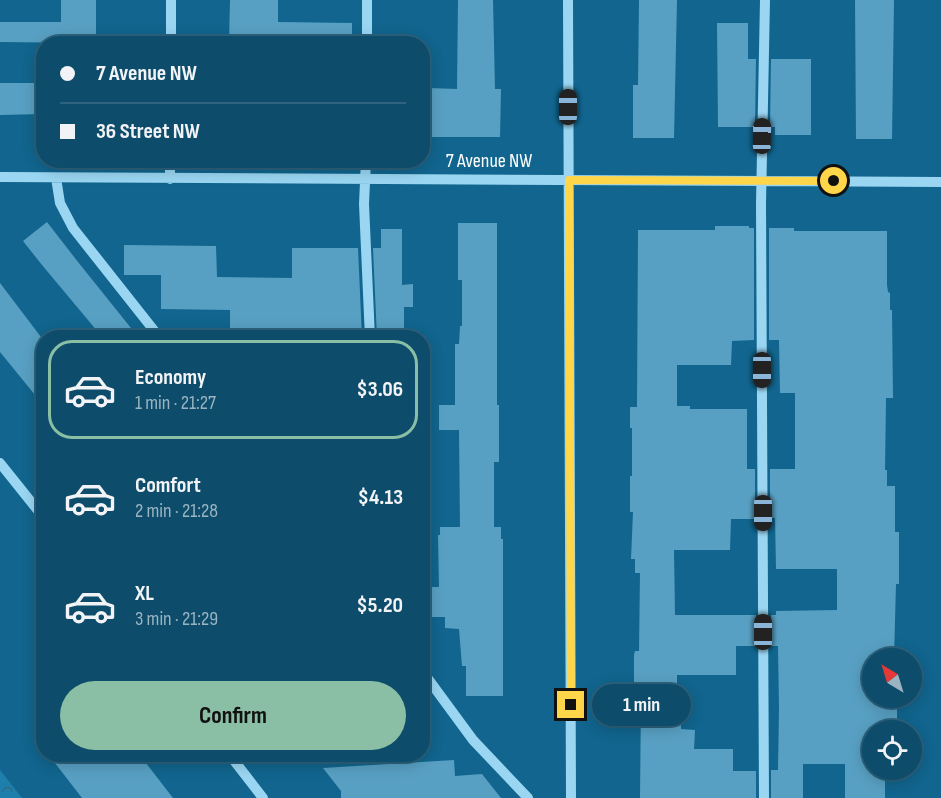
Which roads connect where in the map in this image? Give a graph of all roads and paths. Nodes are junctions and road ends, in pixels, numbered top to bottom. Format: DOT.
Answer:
graph roads {
  1 [pos="171,0"];
  2 [pos="367,0"];
  3 [pos="568,0"];
  4 [pos="765,0"];
  5 [pos="171,36"];
  6 [pos="367,36"];
  7 [pos="170,168"];
  8 [pos="365,168"];
  9 [pos="0,177"];
  10 [pos="56,178"];
  11 [pos="170,179"];
  12 [pos="364,179"];
  13 [pos="569,180"];
  14 [pos="762,181"];
  15 [pos="941,182"];
  16 [pos="154,330"];
  17 [pos="370,330"];
  18 [pos="0,463"];
  19 [pos="36,508"];
  20 [pos="430,682"];
  21 [pos="235,762"];
  22 [pos="263,798"];
  23 [pos="528,798"];
  24 [pos="571,798"];
  25 [pos="764,798"];
  1 -- 5 [label="street"];
  2 -- 6 [label="street"];
  3 -- 13 [label="street"];
  4 -- 14 [label="street"];
  7 -- 11 [label="street"];
  8 -- 12 [label="street"];
  9 -- 10 [label="street, 7 Avenue NW"];
  10 -- 11 [label="street, 7 Avenue NW"];
  10 -- 16 [label="street"];
  11 -- 12 [label="street, 7 Avenue NW"];
  12 -- 13 [label="street, 7 Avenue NW"];
  12 -- 17 [label="street"];
  13 -- 14 [label="street, 7 Avenue NW"];
  13 -- 24 [label="street"];
  14 -- 15 [label="street, 7 Avenue NW"];
  14 -- 25 [label="street"];
  18 -- 19 [label="street"];
  20 -- 23 [label="street"];
  21 -- 22 [label="street"];
}
